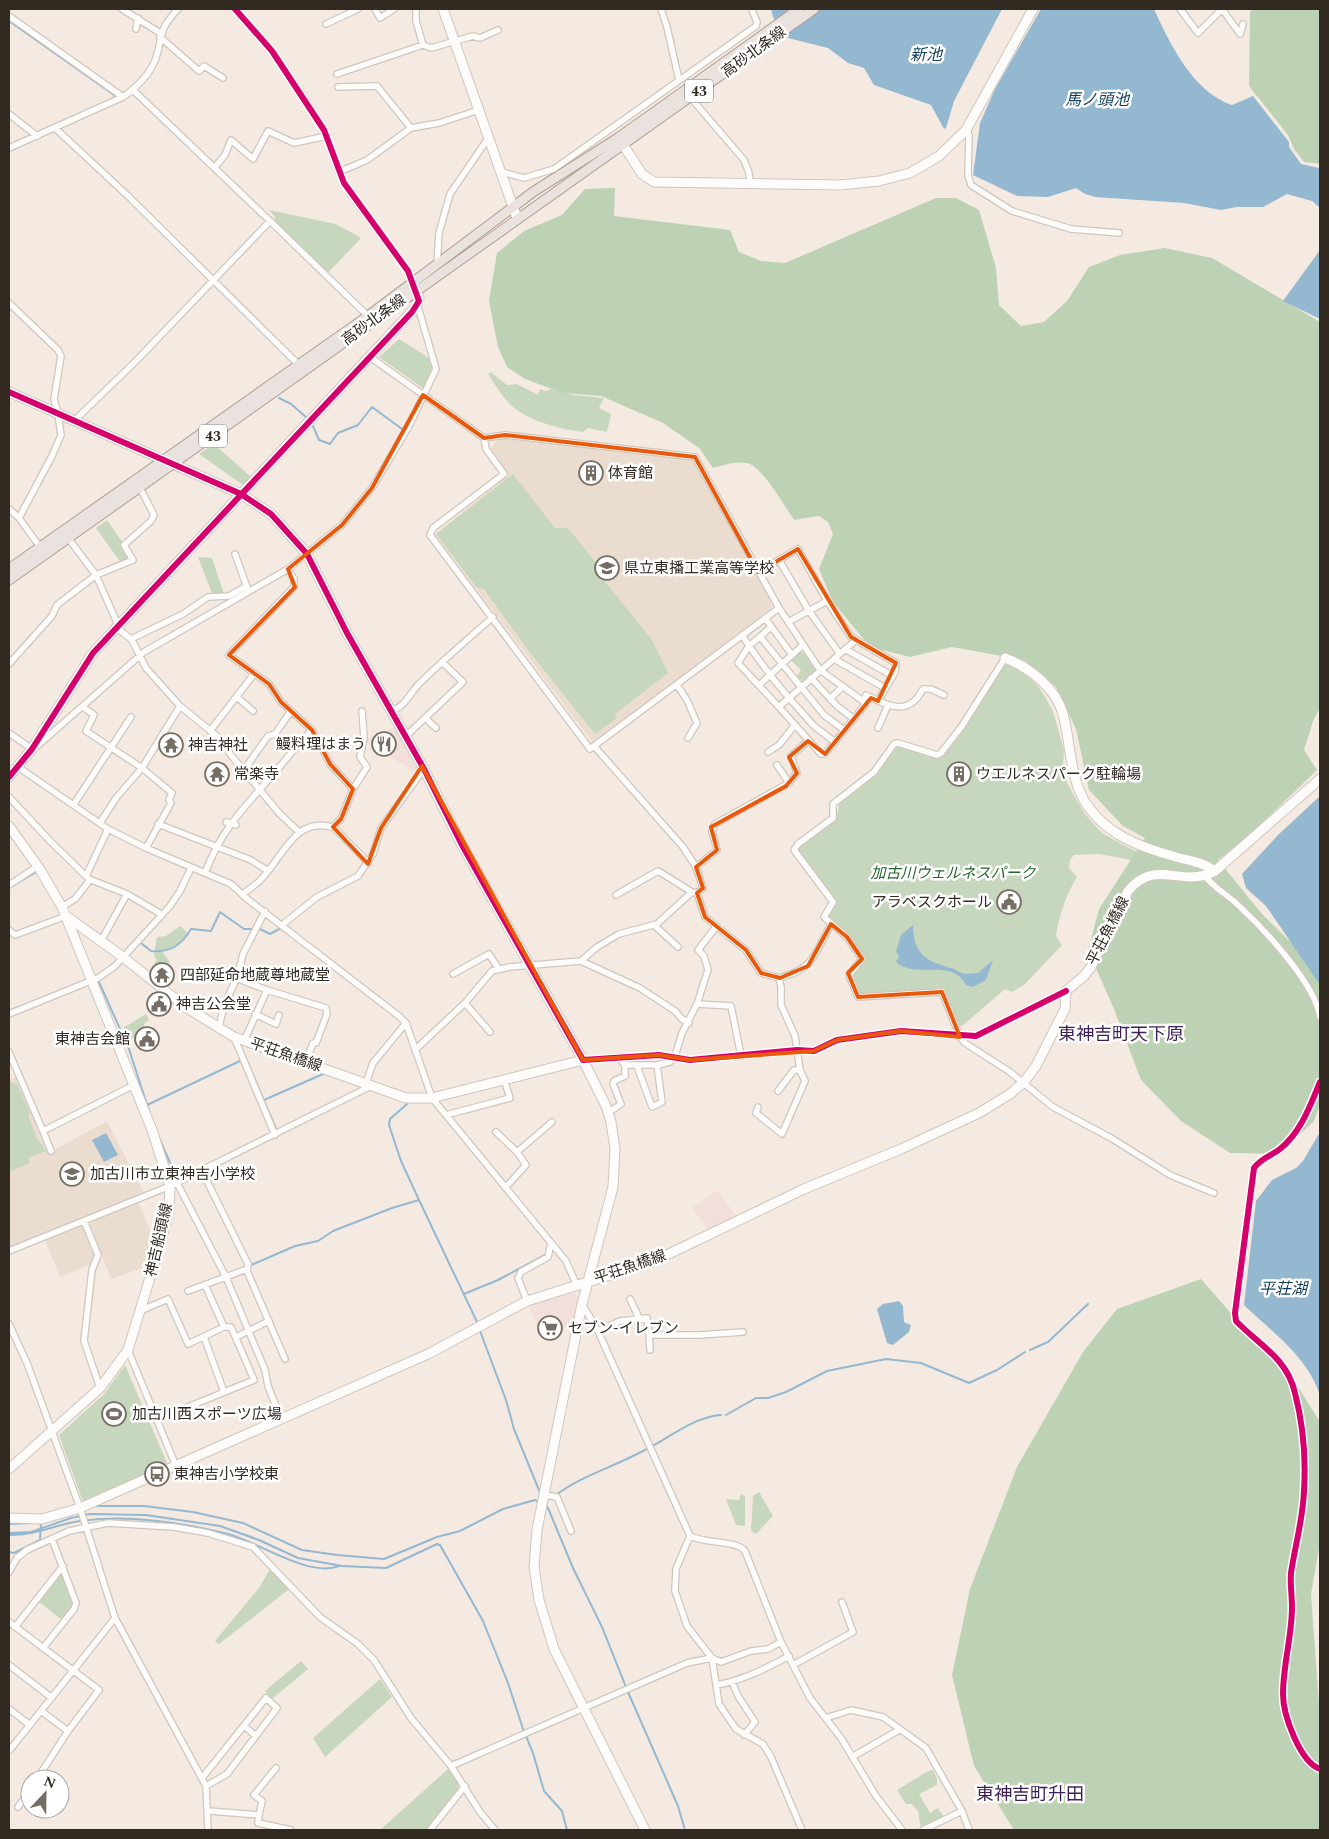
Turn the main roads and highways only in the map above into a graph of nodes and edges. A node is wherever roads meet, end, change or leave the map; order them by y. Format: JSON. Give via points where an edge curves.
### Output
{"nodes":[{"id":1,"x":799,"y":9,"type":"edge"},
{"id":2,"x":814,"y":9,"type":"edge"},
{"id":3,"x":773,"y":32,"type":"junction"},
{"id":4,"x":621,"y":142,"type":"junction"},
{"id":5,"x":414,"y":286,"type":"junction"},
{"id":6,"x":9,"y":569,"type":"edge"},
{"id":7,"x":9,"y":580,"type":"edge"}],
"edges":[{"from":1,"to":3,"type":"main road","name":"高砂北条線","number":"43"},
{"from":2,"to":3,"type":"main road","name":"高砂北条線","number":"43"},
{"from":3,"to":4,"type":"main road","name":"高砂北条線","number":"43"},
{"from":3,"to":4,"type":"main road","name":"高砂北条線","number":"43","via":[[690,97]]},
{"from":4,"to":5,"type":"main road","name":"高砂北条線","number":"43","via":[[450,269]]},
{"from":4,"to":5,"type":"main road","name":"高砂北条線","number":"43","via":[[562,172],[513,206]]},
{"from":5,"to":6,"type":"main road","name":"高砂北条線","number":"43","via":[[298,364]]},
{"from":5,"to":7,"type":"main road","name":"高砂北条線","number":"43","via":[[172,465]]}]}
